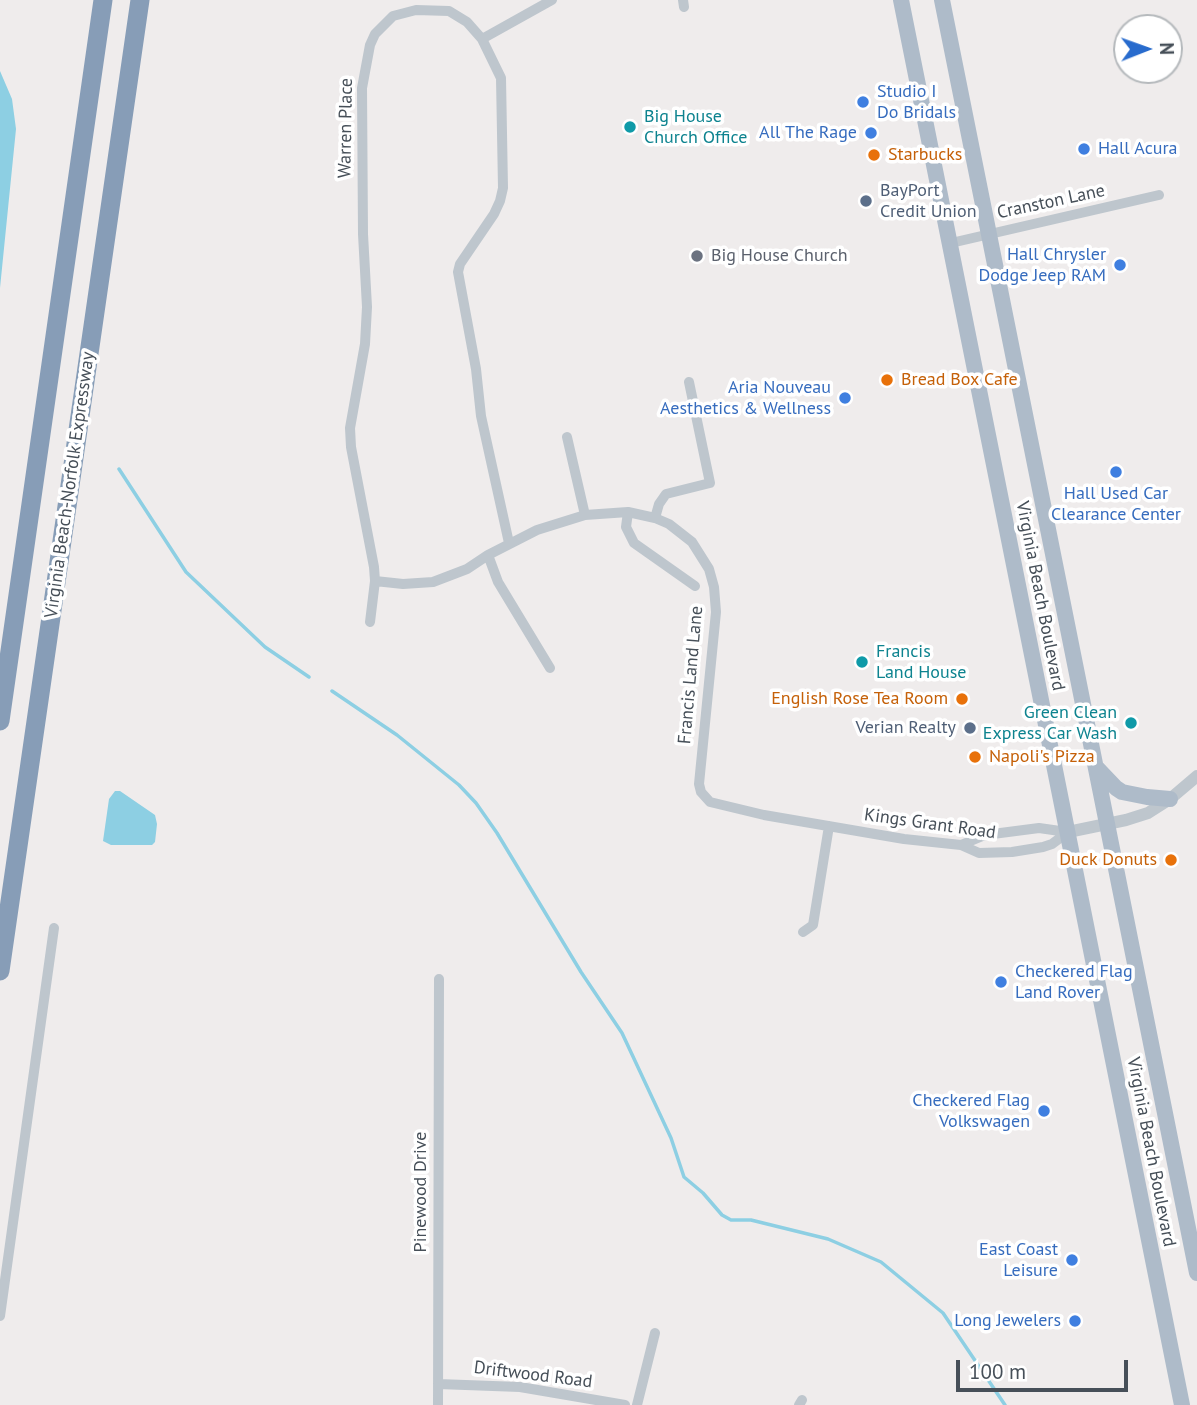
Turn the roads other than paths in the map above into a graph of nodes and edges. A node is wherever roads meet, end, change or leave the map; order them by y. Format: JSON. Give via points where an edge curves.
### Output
{"nodes":[{"id":1,"x":103,"y":0,"type":"edge"},
{"id":2,"x":140,"y":0,"type":"edge"},
{"id":3,"x":552,"y":0,"type":"edge"},
{"id":4,"x":901,"y":0,"type":"edge"},
{"id":5,"x":942,"y":0,"type":"edge"},
{"id":6,"x":482,"y":39,"type":"junction"},
{"id":7,"x":1159,"y":195,"type":"dead end"},
{"id":8,"x":990,"y":234,"type":"junction"},
{"id":9,"x":951,"y":243,"type":"junction"},
{"id":10,"x":689,"y":382,"type":"dead end"},
{"id":11,"x":568,"y":437,"type":"dead end"},
{"id":12,"x":628,"y":512,"type":"junction"},
{"id":13,"x":585,"y":515,"type":"junction"},
{"id":14,"x":655,"y":518,"type":"junction"},
{"id":15,"x":509,"y":543,"type":"junction"},
{"id":16,"x":488,"y":555,"type":"junction"},
{"id":17,"x":375,"y":581,"type":"junction"},
{"id":18,"x":695,"y":586,"type":"dead end"},
{"id":19,"x":370,"y":622,"type":"dead end"},
{"id":20,"x":550,"y":668,"type":"dead end"},
{"id":21,"x":0,"y":721,"type":"edge"},
{"id":22,"x":1095,"y":766,"type":"junction"},
{"id":23,"x":1197,"y":776,"type":"edge"},
{"id":24,"x":1170,"y":799,"type":"junction"},
{"id":25,"x":766,"y":815,"type":"joint"},
{"id":26,"x":1107,"y":824,"type":"junction"},
{"id":27,"x":829,"y":826,"type":"junction"},
{"id":28,"x":1068,"y":832,"type":"junction"},
{"id":29,"x":961,"y":845,"type":"junction"},
{"id":30,"x":54,"y":928,"type":"dead end"},
{"id":31,"x":803,"y":932,"type":"dead end"},
{"id":32,"x":0,"y":971,"type":"edge"},
{"id":33,"x":439,"y":979,"type":"dead end"},
{"id":34,"x":1197,"y":1273,"type":"edge"},
{"id":35,"x":0,"y":1316,"type":"edge"},
{"id":36,"x":655,"y":1333,"type":"dead end"},
{"id":37,"x":438,"y":1384,"type":"junction"},
{"id":38,"x":438,"y":1405,"type":"edge"},
{"id":39,"x":625,"y":1405,"type":"edge"},
{"id":40,"x":637,"y":1405,"type":"edge"},
{"id":41,"x":1182,"y":1405,"type":"edge"}],
"edges":[{"from":1,"to":21,"type":"highway","name":"Virginia Beach-Norfolk Expressway"},
{"from":2,"to":32,"type":"highway","name":"Virginia Beach-Norfolk Expressway"},
{"from":3,"to":6,"type":"street"},
{"from":4,"to":9,"type":"main road","name":"Virginia Beach Boulevard"},
{"from":5,"to":8,"type":"main road","name":"Virginia Beach Boulevard"},
{"from":6,"to":15,"type":"street","name":"Warren Place","via":[[501,78],[503,188],[494,214],[458,272],[481,416]]},
{"from":6,"to":17,"type":"street","name":"Warren Place","via":[[449,11],[400,13],[382,25],[365,64],[362,185],[367,307],[350,428]]},
{"from":7,"to":8,"type":"street","name":"Cranston Lane"},
{"from":8,"to":9,"type":"street","name":"Cranston Lane"},
{"from":8,"to":22,"type":"main road","name":"Virginia Beach Boulevard"},
{"from":9,"to":28,"type":"main road","name":"Virginia Beach Boulevard"},
{"from":10,"to":14,"type":"street","via":[[710,483],[666,494]]},
{"from":11,"to":13,"type":"street"},
{"from":12,"to":13,"type":"street","name":"Francis Land Lane"},
{"from":12,"to":14,"type":"street","name":"Francis Land Lane"},
{"from":12,"to":18,"type":"street","via":[[626,527],[634,543]]},
{"from":13,"to":15,"type":"street","name":"Francis Land Lane"},
{"from":14,"to":25,"type":"street","name":"Francis Land Lane","via":[[692,542],[714,587],[716,612],[701,792],[717,805]]},
{"from":15,"to":16,"type":"street","name":"Francis Land Lane"},
{"from":16,"to":17,"type":"street","name":"Francis Land Lane","via":[[433,582]]},
{"from":16,"to":20,"type":"street","via":[[498,582]]},
{"from":17,"to":19,"type":"street","name":"Warren Place"},
{"from":22,"to":24,"type":"main road","via":[[1122,792]]},
{"from":22,"to":26,"type":"main road","name":"Virginia Beach Boulevard"},
{"from":23,"to":24,"type":"street","name":"Kings Grant Road"},
{"from":24,"to":26,"type":"street","name":"Kings Grant Road","via":[[1148,813]]},
{"from":25,"to":27,"type":"street","name":"Kings Grant Road"},
{"from":26,"to":28,"type":"street","name":"Kings Grant Road"},
{"from":26,"to":34,"type":"main road","name":"Virginia Beach Boulevard"},
{"from":27,"to":29,"type":"street","name":"Kings Grant Road"},
{"from":27,"to":31,"type":"street","via":[[813,925]]},
{"from":28,"to":29,"type":"street","via":[[1039,828],[985,835]]},
{"from":28,"to":29,"type":"street","name":"Kings Grant Road","via":[[1047,846],[1012,852],[979,853]]},
{"from":28,"to":41,"type":"main road","name":"Virginia Beach Boulevard"},
{"from":30,"to":35,"type":"street"},
{"from":33,"to":37,"type":"street","name":"Pinewood Drive"},
{"from":36,"to":40,"type":"street"},
{"from":37,"to":38,"type":"street","name":"Pinewood Drive"},
{"from":37,"to":39,"type":"street","name":"Driftwood Road","via":[[520,1387]]}]}
